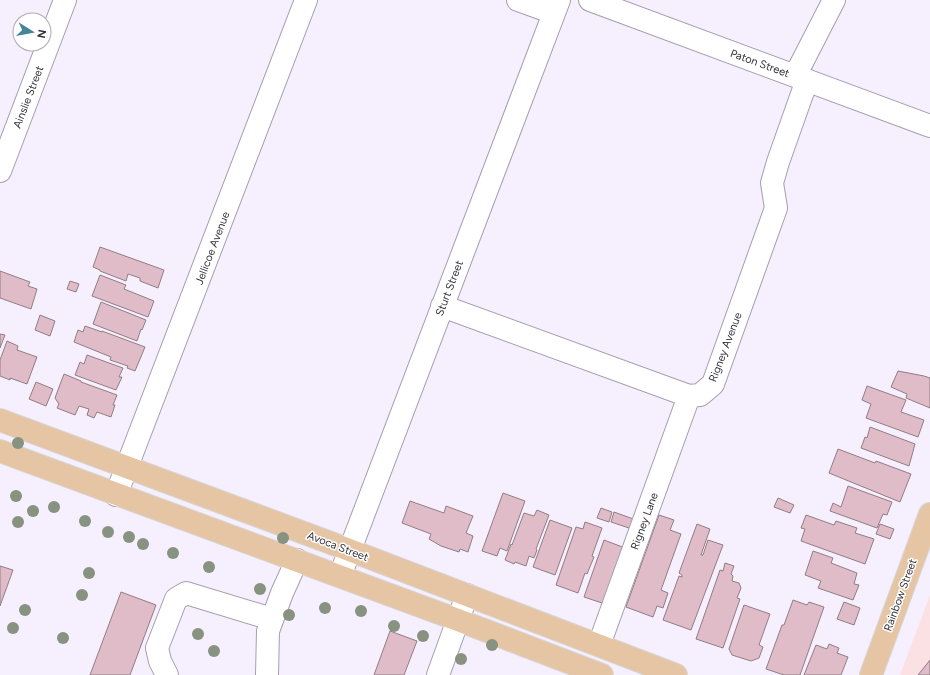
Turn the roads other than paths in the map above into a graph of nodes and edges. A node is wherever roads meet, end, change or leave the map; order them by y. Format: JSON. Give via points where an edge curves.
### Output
{"nodes":[{"id":1,"x":65,"y":0,"type":"edge"},
{"id":2,"x":306,"y":0,"type":"edge"},
{"id":3,"x":518,"y":0,"type":"edge"},
{"id":4,"x":590,"y":0,"type":"edge"},
{"id":5,"x":834,"y":0,"type":"edge"},
{"id":6,"x":556,"y":7,"type":"edge"},
{"id":7,"x":801,"y":78,"type":"junction"},
{"id":8,"x":930,"y":126,"type":"edge"},
{"id":9,"x":0,"y":171,"type":"edge"},
{"id":10,"x":442,"y":306,"type":"junction"},
{"id":11,"x":689,"y":396,"type":"junction"},
{"id":12,"x":0,"y":420,"type":"edge"},
{"id":13,"x":0,"y":451,"type":"edge"},
{"id":14,"x":128,"y":466,"type":"junction"},
{"id":15,"x":116,"y":495,"type":"junction"},
{"id":16,"x":930,"y":514,"type":"edge"},
{"id":17,"x":349,"y":550,"type":"junction"},
{"id":18,"x":297,"y":560,"type":"junction"},
{"id":19,"x":340,"y":576,"type":"junction"},
{"id":20,"x":467,"y":595,"type":"junction"},
{"id":21,"x":272,"y":619,"type":"junction"},
{"id":22,"x":458,"y":620,"type":"junction"},
{"id":23,"x":599,"y":645,"type":"junction"},
{"id":24,"x":167,"y":675,"type":"edge"},
{"id":25,"x":267,"y":675,"type":"edge"},
{"id":26,"x":438,"y":675,"type":"edge"},
{"id":27,"x":602,"y":675,"type":"edge"},
{"id":28,"x":676,"y":675,"type":"edge"},
{"id":29,"x":870,"y":675,"type":"edge"}],
"edges":[{"from":1,"to":9,"type":"street","name":"Ainslie Street"},
{"from":2,"to":14,"type":"street","name":"Jellicoe Avenue"},
{"from":3,"to":6,"type":"street"},
{"from":4,"to":7,"type":"street","name":"Paton Street"},
{"from":5,"to":7,"type":"street","name":"Rigney Avenue"},
{"from":6,"to":10,"type":"street","name":"Sturt Street"},
{"from":7,"to":8,"type":"street","name":"Paton Street"},
{"from":7,"to":11,"type":"street","name":"Rigney Avenue","via":[[772,183],[776,208],[713,384],[700,395]]},
{"from":10,"to":11,"type":"street"},
{"from":10,"to":17,"type":"street","name":"Sturt Street"},
{"from":11,"to":23,"type":"street","name":"Rigney Lane"},
{"from":12,"to":14,"type":"main road","name":"Avoca Street"},
{"from":13,"to":15,"type":"main road"},
{"from":14,"to":15,"type":"street","name":"Jellicoe Avenue"},
{"from":14,"to":17,"type":"main road","name":"Avoca Street"},
{"from":15,"to":18,"type":"main road"},
{"from":16,"to":29,"type":"main road","name":"Rainbow Street"},
{"from":17,"to":19,"type":"street","name":"Sturt Street"},
{"from":17,"to":20,"type":"main road","name":"Avoca Street"},
{"from":18,"to":19,"type":"main road"},
{"from":18,"to":21,"type":"street"},
{"from":19,"to":22,"type":"main road"},
{"from":20,"to":22,"type":"street"},
{"from":20,"to":23,"type":"main road","name":"Avoca Street"},
{"from":21,"to":24,"type":"street","via":[[186,593],[176,599],[157,648],[160,662]]},
{"from":21,"to":25,"type":"street","via":[[268,631]]},
{"from":22,"to":26,"type":"street"},
{"from":22,"to":27,"type":"main road"},
{"from":23,"to":28,"type":"main road","name":"Avoca Street"}]}
